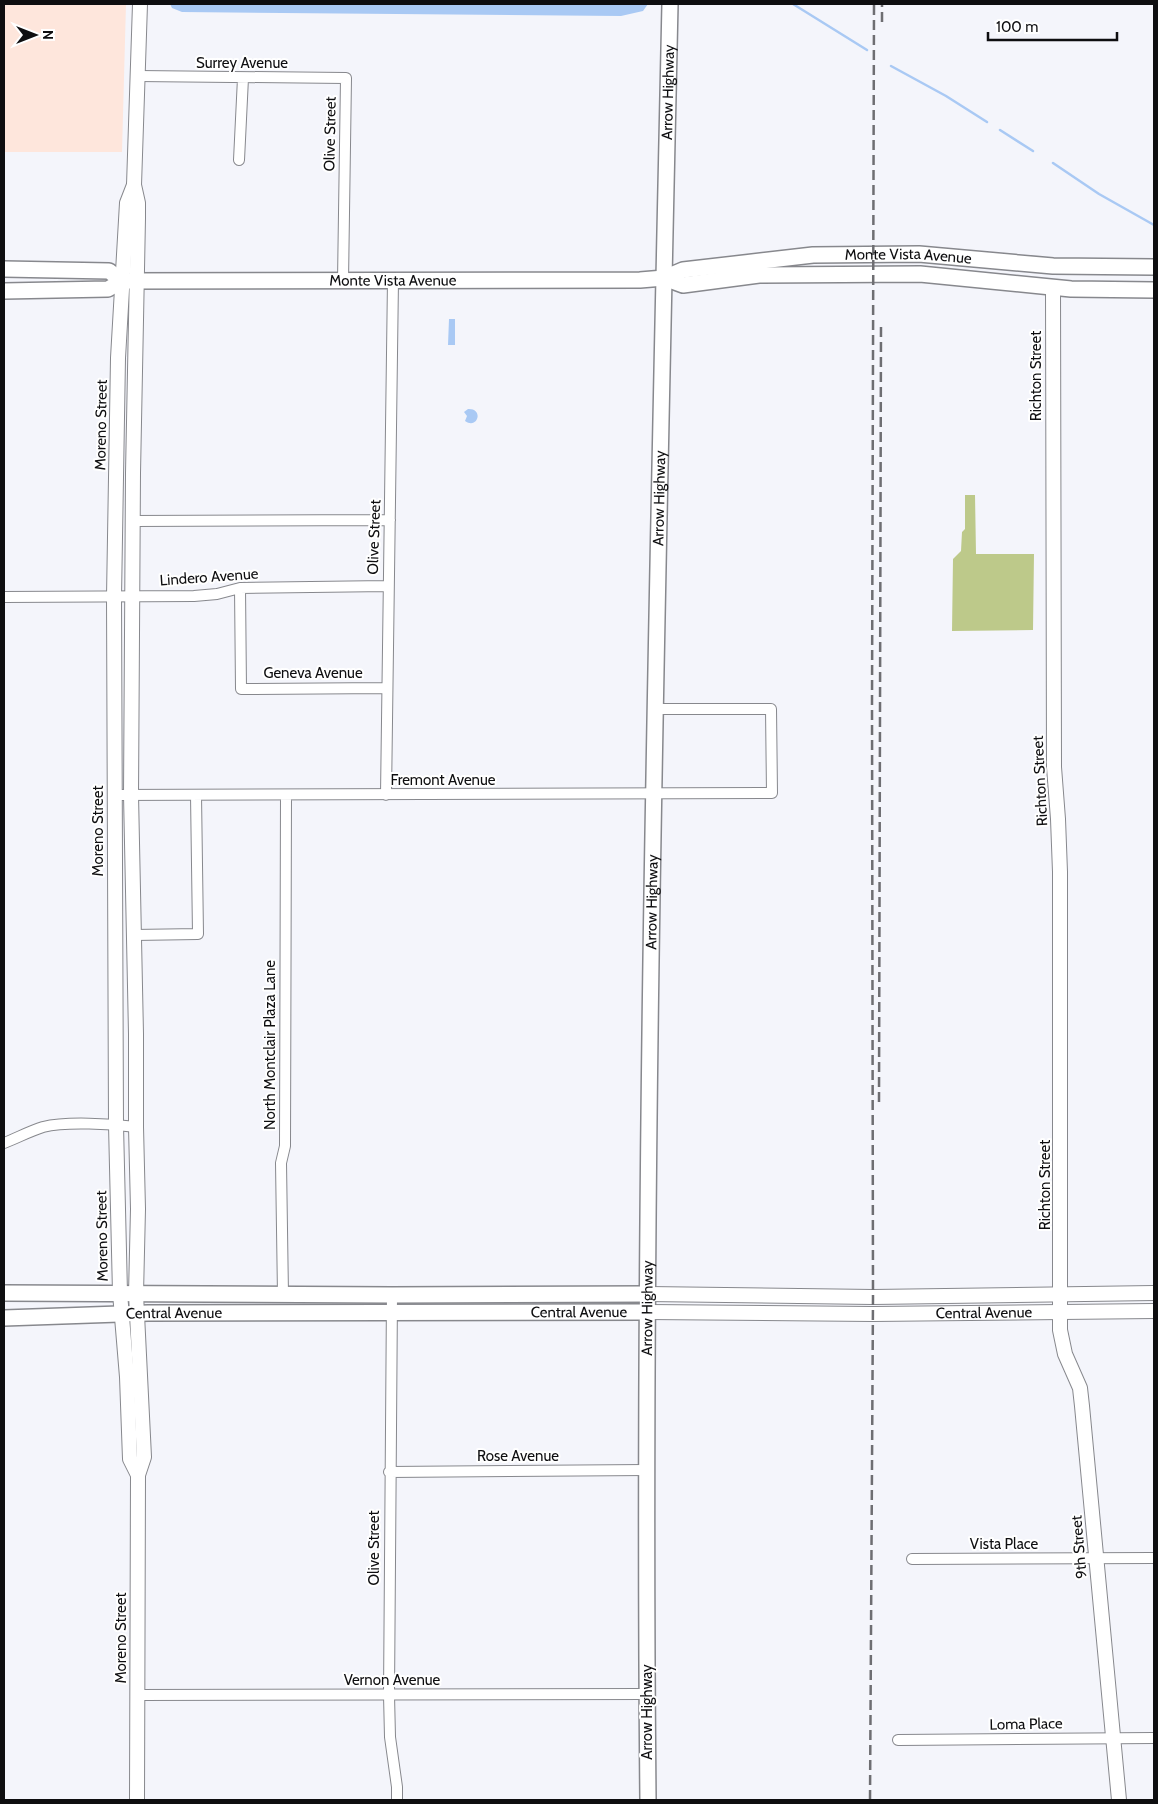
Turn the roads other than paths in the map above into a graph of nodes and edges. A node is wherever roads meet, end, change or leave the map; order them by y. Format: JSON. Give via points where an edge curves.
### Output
{"nodes":[{"id":1,"x":140,"y":4,"type":"edge"},
{"id":2,"x":670,"y":4,"type":"edge"},
{"id":3,"x":138,"y":76,"type":"junction"},
{"id":4,"x":244,"y":78,"type":"junction"},
{"id":5,"x":346,"y":78,"type":"joint"},
{"id":6,"x":239,"y":160,"type":"dead end"},
{"id":7,"x":1053,"y":266,"type":"junction"},
{"id":8,"x":1154,"y":267,"type":"edge"},
{"id":9,"x":4,"y":269,"type":"edge"},
{"id":10,"x":664,"y":278,"type":"junction"},
{"id":11,"x":343,"y":280,"type":"junction"},
{"id":12,"x":393,"y":280,"type":"junction"},
{"id":13,"x":129,"y":281,"type":"junction"},
{"id":14,"x":1053,"y":287,"type":"junction"},
{"id":15,"x":1154,"y":290,"type":"edge"},
{"id":16,"x":4,"y":291,"type":"edge"},
{"id":17,"x":133,"y":520,"type":"junction"},
{"id":18,"x":390,"y":520,"type":"junction"},
{"id":19,"x":388,"y":586,"type":"junction"},
{"id":20,"x":240,"y":588,"type":"junction"},
{"id":21,"x":4,"y":596,"type":"edge"},
{"id":22,"x":114,"y":597,"type":"junction"},
{"id":23,"x":132,"y":597,"type":"junction"},
{"id":24,"x":386,"y":688,"type":"junction"},
{"id":25,"x":655,"y":709,"type":"junction"},
{"id":26,"x":653,"y":793,"type":"junction"},
{"id":27,"x":131,"y":794,"type":"junction"},
{"id":28,"x":114,"y":795,"type":"junction"},
{"id":29,"x":196,"y":795,"type":"junction"},
{"id":30,"x":386,"y":795,"type":"junction"},
{"id":31,"x":286,"y":796,"type":"junction"},
{"id":32,"x":134,"y":935,"type":"junction"},
{"id":33,"x":116,"y":1125,"type":"junction"},
{"id":34,"x":136,"y":1127,"type":"junction"},
{"id":35,"x":4,"y":1143,"type":"edge"},
{"id":36,"x":4,"y":1293,"type":"edge"},
{"id":37,"x":120,"y":1293,"type":"junction"},
{"id":38,"x":1154,"y":1293,"type":"edge"},
{"id":39,"x":136,"y":1294,"type":"junction"},
{"id":40,"x":648,"y":1294,"type":"junction"},
{"id":41,"x":283,"y":1295,"type":"junction"},
{"id":42,"x":392,"y":1295,"type":"junction"},
{"id":43,"x":1061,"y":1295,"type":"junction"},
{"id":44,"x":1154,"y":1311,"type":"edge"},
{"id":45,"x":648,"y":1312,"type":"junction"},
{"id":46,"x":1061,"y":1312,"type":"junction"},
{"id":47,"x":137,"y":1313,"type":"junction"},
{"id":48,"x":392,"y":1313,"type":"junction"},
{"id":49,"x":122,"y":1314,"type":"junction"},
{"id":50,"x":4,"y":1318,"type":"edge"},
{"id":51,"x":647,"y":1470,"type":"junction"},
{"id":52,"x":390,"y":1472,"type":"junction"},
{"id":53,"x":138,"y":1475,"type":"junction"},
{"id":54,"x":1097,"y":1558,"type":"junction"},
{"id":55,"x":1154,"y":1558,"type":"edge"},
{"id":56,"x":912,"y":1559,"type":"dead end"},
{"id":57,"x":647,"y":1694,"type":"junction"},
{"id":58,"x":137,"y":1695,"type":"junction"},
{"id":59,"x":389,"y":1695,"type":"junction"},
{"id":60,"x":1114,"y":1738,"type":"junction"},
{"id":61,"x":1154,"y":1738,"type":"edge"},
{"id":62,"x":898,"y":1740,"type":"dead end"},
{"id":63,"x":137,"y":1800,"type":"edge"},
{"id":64,"x":397,"y":1800,"type":"edge"},
{"id":65,"x":648,"y":1800,"type":"edge"},
{"id":66,"x":1119,"y":1800,"type":"edge"}],
"edges":[{"from":1,"to":3,"type":"street","name":"Moreno Street"},
{"from":2,"to":10,"type":"main road","name":"Arrow Highway"},
{"from":3,"to":4,"type":"street","name":"Surrey Avenue"},
{"from":3,"to":13,"type":"street","name":"Moreno Street","via":[[134,186],[126,203]]},
{"from":4,"to":5,"type":"street","name":"Surrey Avenue"},
{"from":4,"to":6,"type":"street"},
{"from":5,"to":11,"type":"street","name":"Olive Street"},
{"from":7,"to":8,"type":"main road","name":"Monte Vista Avenue"},
{"from":7,"to":10,"type":"main road","name":"Monte Vista Avenue","via":[[918,254],[813,255],[683,270]]},
{"from":7,"to":14,"type":"street","name":"Richton Street"},
{"from":9,"to":13,"type":"main road","name":"Monte Vista Avenue","via":[[109,271]]},
{"from":10,"to":12,"type":"main road","name":"Monte Vista Avenue"},
{"from":10,"to":14,"type":"main road","name":"Monte Vista Avenue","via":[[683,285],[759,275],[920,274]]},
{"from":10,"to":25,"type":"main road","name":"Arrow Highway"},
{"from":11,"to":12,"type":"main road","name":"Monte Vista Avenue"},
{"from":11,"to":13,"type":"main road","name":"Monte Vista Avenue"},
{"from":12,"to":18,"type":"street","name":"Olive Street"},
{"from":13,"to":16,"type":"main road","name":"Monte Vista Avenue","via":[[108,289]]},
{"from":13,"to":17,"type":"street","name":"Moreno Street"},
{"from":13,"to":22,"type":"street","name":"Moreno Street","via":[[118,358]]},
{"from":14,"to":15,"type":"main road","name":"Monte Vista Avenue"},
{"from":14,"to":43,"type":"street","name":"Richton Street","via":[[1054,767],[1060,872]]},
{"from":17,"to":18,"type":"street"},
{"from":17,"to":23,"type":"street","name":"Moreno Street"},
{"from":18,"to":19,"type":"street","name":"Olive Street"},
{"from":19,"to":20,"type":"street","name":"Lindero Avenue"},
{"from":19,"to":24,"type":"street","name":"Olive Street"},
{"from":20,"to":23,"type":"street","name":"Lindero Avenue","via":[[206,595]]},
{"from":20,"to":24,"type":"street","name":"Geneva Avenue","via":[[241,689]]},
{"from":21,"to":22,"type":"street","name":"Lindero Avenue"},
{"from":22,"to":23,"type":"street","name":"Lindero Avenue"},
{"from":22,"to":28,"type":"street","name":"Moreno Street"},
{"from":23,"to":27,"type":"street","name":"Moreno Street"},
{"from":24,"to":30,"type":"street","name":"Olive Street"},
{"from":25,"to":26,"type":"main road","name":"Arrow Highway"},
{"from":25,"to":26,"type":"street","name":"Fremont Avenue","via":[[771,709],[772,793]]},
{"from":26,"to":30,"type":"street","name":"Fremont Avenue"},
{"from":26,"to":40,"type":"main road","name":"Arrow Highway"},
{"from":27,"to":28,"type":"street","name":"Fremont Avenue"},
{"from":27,"to":29,"type":"street","name":"Fremont Avenue"},
{"from":27,"to":32,"type":"street","name":"Moreno Street"},
{"from":28,"to":33,"type":"street","name":"Moreno Street"},
{"from":29,"to":31,"type":"street","name":"Fremont Avenue"},
{"from":29,"to":32,"type":"street","via":[[198,934]]},
{"from":30,"to":31,"type":"street","name":"Fremont Avenue"},
{"from":31,"to":41,"type":"street","name":"North Montclair Plaza Lane","via":[[285,1146],[281,1162]]},
{"from":32,"to":34,"type":"street","name":"Moreno Street"},
{"from":33,"to":34,"type":"street"},
{"from":33,"to":35,"type":"street","via":[[44,1127]]},
{"from":33,"to":37,"type":"street","name":"Moreno Street"},
{"from":34,"to":39,"type":"street","name":"Moreno Street"},
{"from":36,"to":37,"type":"main road","name":"Central Avenue"},
{"from":37,"to":39,"type":"main road","name":"Central Avenue"},
{"from":37,"to":49,"type":"street","name":"Moreno Street"},
{"from":38,"to":43,"type":"street","name":"Central Avenue"},
{"from":39,"to":41,"type":"main road","name":"Central Avenue"},
{"from":39,"to":47,"type":"street","name":"Moreno Street"},
{"from":40,"to":42,"type":"main road","name":"Central Avenue"},
{"from":40,"to":43,"type":"street","name":"Central Avenue"},
{"from":40,"to":45,"type":"main road","name":"Arrow Highway"},
{"from":41,"to":42,"type":"main road","name":"Central Avenue"},
{"from":42,"to":48,"type":"street","name":"Olive Street"},
{"from":43,"to":46,"type":"street","name":"9th Street"},
{"from":44,"to":46,"type":"street","name":"Central Avenue"},
{"from":45,"to":46,"type":"street","name":"Central Avenue"},
{"from":45,"to":48,"type":"main road","name":"Central Avenue"},
{"from":45,"to":51,"type":"main road","name":"Arrow Highway"},
{"from":46,"to":54,"type":"street","name":"9th Street","via":[[1061,1341],[1080,1388]]},
{"from":47,"to":48,"type":"main road","name":"Central Avenue"},
{"from":47,"to":49,"type":"main road","name":"Central Avenue"},
{"from":47,"to":53,"type":"street","name":"Moreno Street","via":[[144,1457]]},
{"from":48,"to":52,"type":"street","name":"Olive Street"},
{"from":49,"to":50,"type":"main road","name":"Central Avenue"},
{"from":49,"to":53,"type":"street","name":"Moreno Street","via":[[130,1459]]},
{"from":51,"to":52,"type":"street","name":"Rose Avenue"},
{"from":51,"to":57,"type":"main road","name":"Arrow Highway"},
{"from":52,"to":59,"type":"street","name":"Olive Street"},
{"from":53,"to":58,"type":"street","name":"Moreno Street"},
{"from":54,"to":55,"type":"street","name":"Vista Place"},
{"from":54,"to":56,"type":"street","name":"Vista Place"},
{"from":54,"to":60,"type":"street","name":"9th Street"},
{"from":57,"to":59,"type":"street","name":"Vernon Avenue"},
{"from":57,"to":65,"type":"main road","name":"Arrow Highway"},
{"from":58,"to":59,"type":"street","name":"Vernon Avenue"},
{"from":58,"to":63,"type":"street","name":"Moreno Street"},
{"from":59,"to":64,"type":"street","name":"Olive Street"},
{"from":60,"to":61,"type":"street","name":"Loma Place"},
{"from":60,"to":62,"type":"street","name":"Loma Place"},
{"from":60,"to":66,"type":"street","name":"9th Street"}]}
